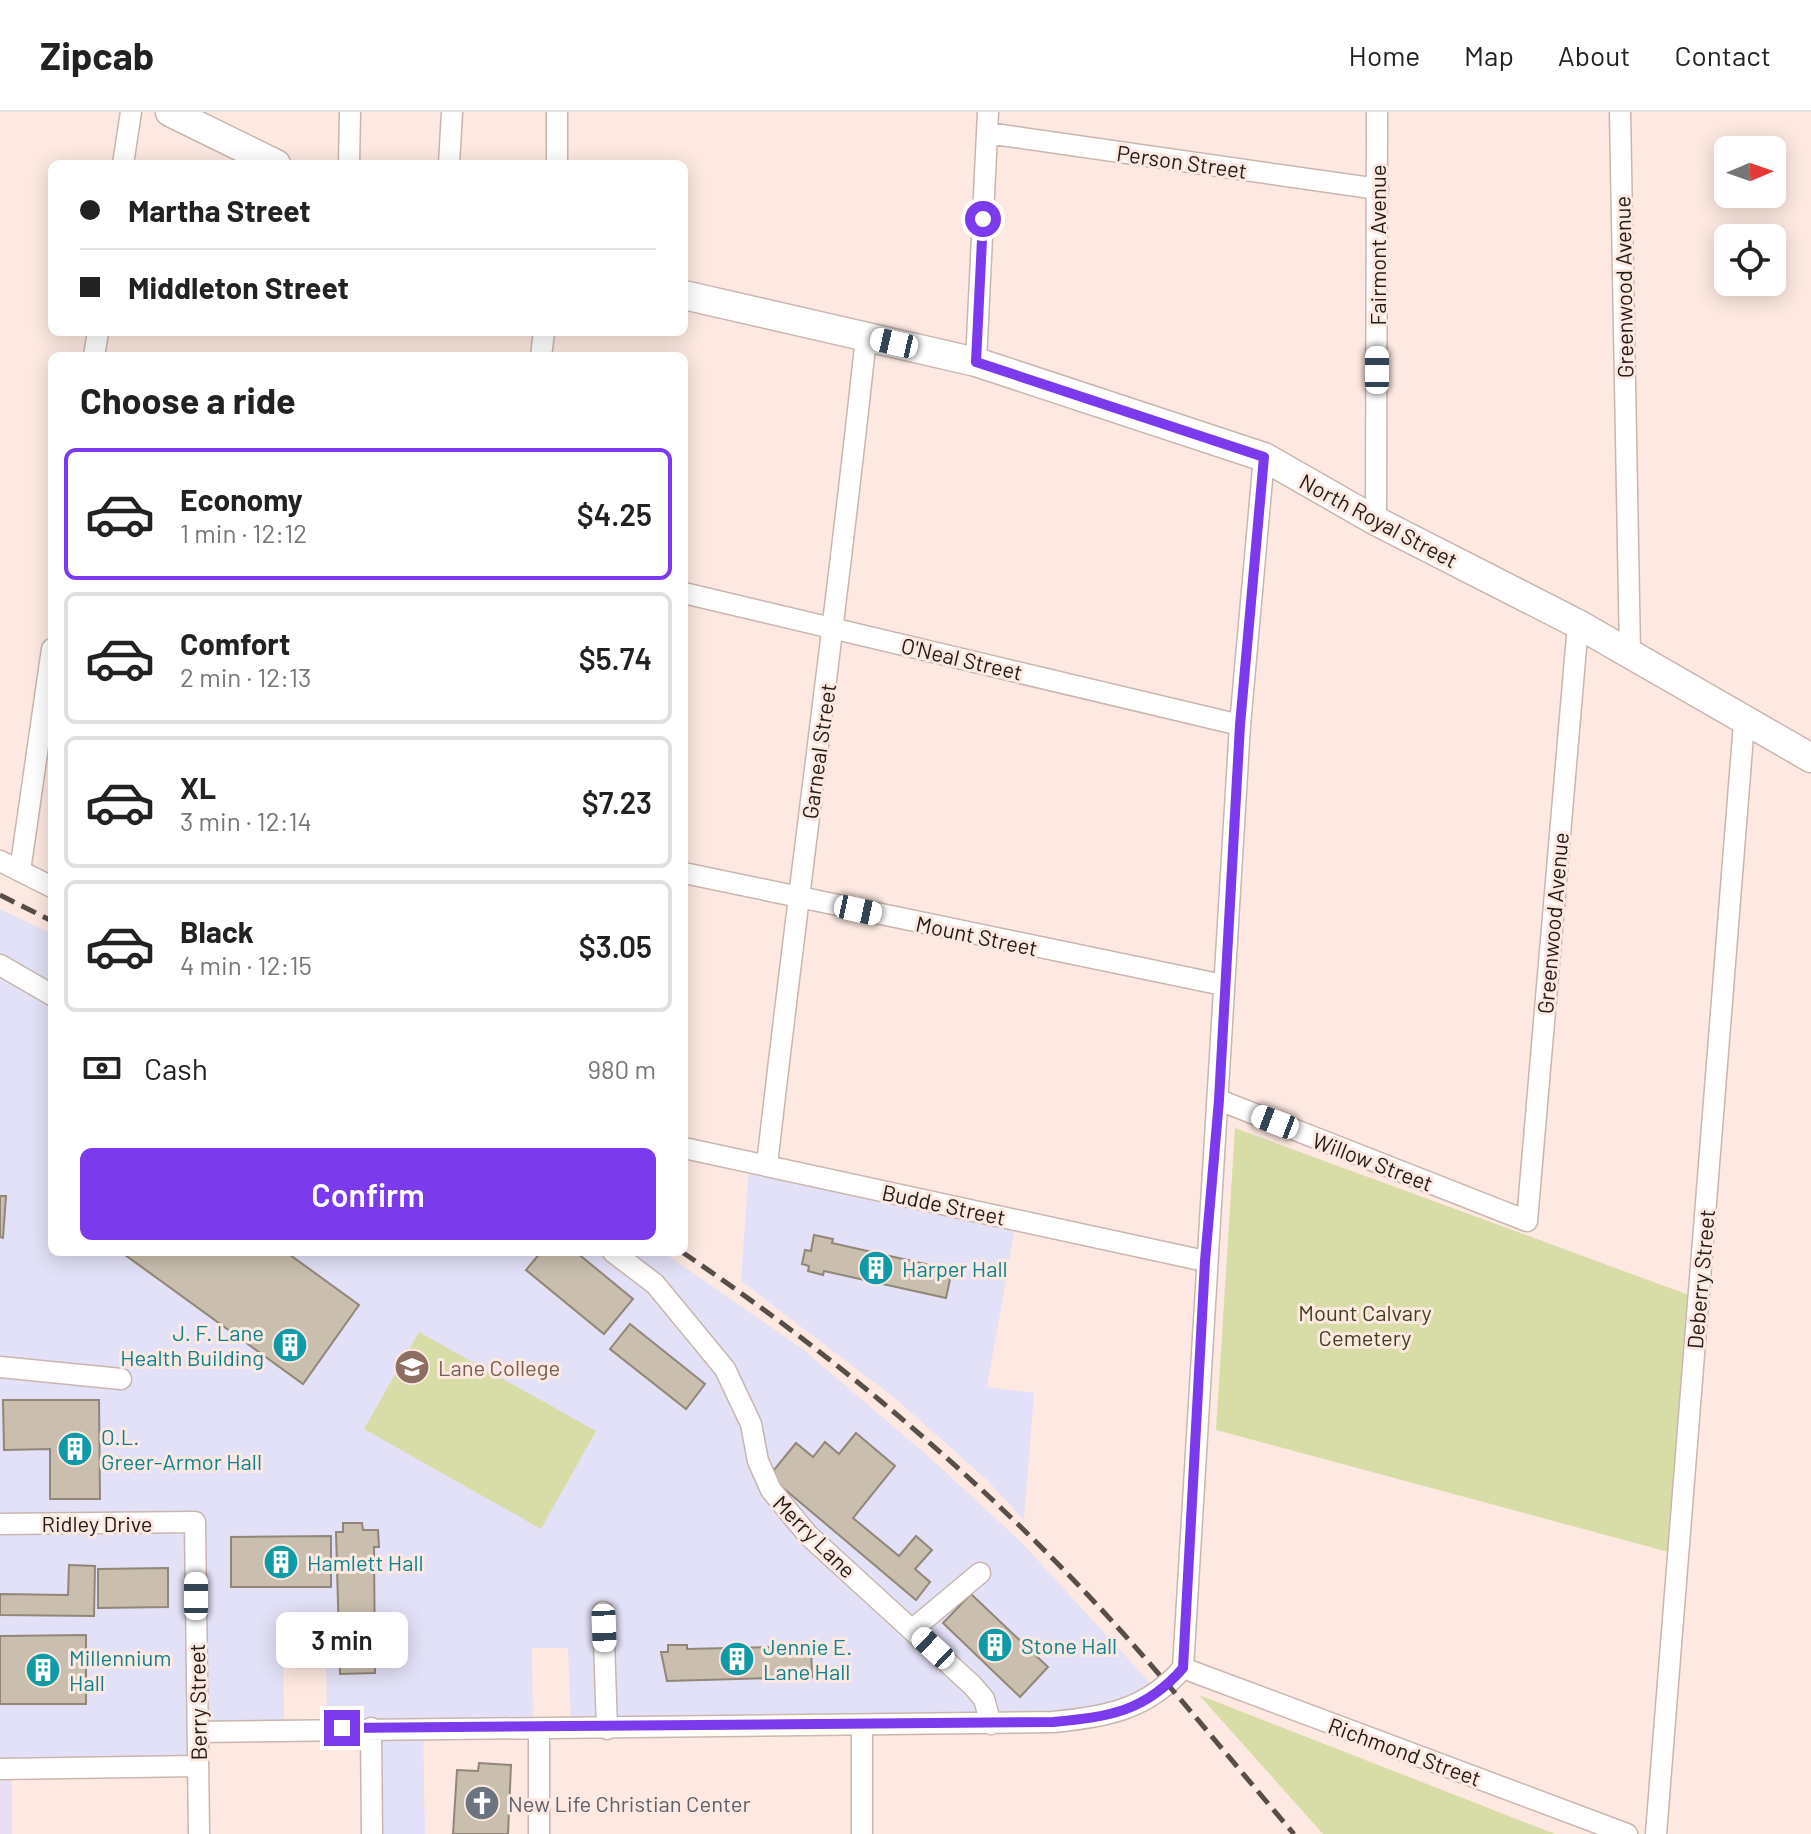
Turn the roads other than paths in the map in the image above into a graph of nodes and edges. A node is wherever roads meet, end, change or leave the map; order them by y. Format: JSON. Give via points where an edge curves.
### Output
{"nodes":[{"id":1,"x":131,"y":112,"type":"edge"},
{"id":2,"x":170,"y":112,"type":"edge"},
{"id":3,"x":350,"y":112,"type":"edge"},
{"id":4,"x":452,"y":112,"type":"edge"},
{"id":5,"x":557,"y":112,"type":"edge"},
{"id":6,"x":1377,"y":112,"type":"edge"},
{"id":7,"x":1620,"y":112,"type":"edge"},
{"id":8,"x":988,"y":122,"type":"edge"},
{"id":9,"x":124,"y":160,"type":"edge"},
{"id":10,"x":268,"y":160,"type":"edge"},
{"id":11,"x":349,"y":160,"type":"edge"},
{"id":12,"x":449,"y":160,"type":"edge"},
{"id":13,"x":557,"y":160,"type":"edge"},
{"id":14,"x":1378,"y":189,"type":"junction"},
{"id":15,"x":688,"y":296,"type":"edge"},
{"id":16,"x":866,"y":337,"type":"junction"},
{"id":17,"x":976,"y":362,"type":"junction"},
{"id":18,"x":1264,"y":457,"type":"junction"},
{"id":19,"x":1376,"y":521,"type":"junction"},
{"id":20,"x":688,"y":594,"type":"edge"},
{"id":21,"x":1578,"y":624,"type":"junction"},
{"id":22,"x":835,"y":628,"type":"junction"},
{"id":23,"x":1630,"y":653,"type":"junction"},
{"id":24,"x":48,"y":677,"type":"edge"},
{"id":25,"x":1744,"y":723,"type":"junction"},
{"id":26,"x":1240,"y":725,"type":"junction"},
{"id":27,"x":1811,"y":758,"type":"edge"},
{"id":28,"x":0,"y":861,"type":"edge"},
{"id":29,"x":20,"y":871,"type":"junction"},
{"id":30,"x":688,"y":874,"type":"edge"},
{"id":31,"x":48,"y":885,"type":"edge"},
{"id":32,"x":797,"y":898,"type":"junction"},
{"id":33,"x":0,"y":965,"type":"edge"},
{"id":34,"x":1223,"y":985,"type":"junction"},
{"id":35,"x":48,"y":993,"type":"edge"},
{"id":36,"x":1219,"y":1100,"type":"junction"},
{"id":37,"x":688,"y":1149,"type":"edge"},
{"id":38,"x":767,"y":1165,"type":"junction"},
{"id":39,"x":1527,"y":1221,"type":"joint"},
{"id":40,"x":618,"y":1256,"type":"edge"},
{"id":41,"x":1205,"y":1261,"type":"junction"},
{"id":42,"x":0,"y":1367,"type":"edge"},
{"id":43,"x":121,"y":1379,"type":"dead end"},
{"id":44,"x":195,"y":1522,"type":"joint"},
{"id":45,"x":0,"y":1524,"type":"edge"},
{"id":46,"x":980,"y":1573,"type":"dead end"},
{"id":47,"x":603,"y":1612,"type":"dead end"},
{"id":48,"x":913,"y":1629,"type":"junction"},
{"id":49,"x":1183,"y":1668,"type":"junction"},
{"id":50,"x":991,"y":1724,"type":"junction"},
{"id":51,"x":862,"y":1725,"type":"junction"},
{"id":52,"x":371,"y":1728,"type":"junction"},
{"id":53,"x":539,"y":1729,"type":"junction"},
{"id":54,"x":607,"y":1729,"type":"junction"},
{"id":55,"x":199,"y":1732,"type":"junction"},
{"id":56,"x":198,"y":1766,"type":"junction"},
{"id":57,"x":0,"y":1769,"type":"edge"},
{"id":58,"x":199,"y":1834,"type":"edge"},
{"id":59,"x":372,"y":1834,"type":"edge"},
{"id":60,"x":539,"y":1834,"type":"edge"},
{"id":61,"x":862,"y":1834,"type":"edge"},
{"id":62,"x":1627,"y":1834,"type":"edge"},
{"id":63,"x":1656,"y":1834,"type":"edge"}],
"edges":[{"from":1,"to":9,"type":"street"},
{"from":2,"to":10,"type":"main road"},
{"from":3,"to":11,"type":"street"},
{"from":4,"to":12,"type":"street"},
{"from":5,"to":13,"type":"street"},
{"from":6,"to":14,"type":"street","name":"Fairmont Avenue"},
{"from":7,"to":23,"type":"street","name":"Greenwood Avenue"},
{"from":8,"to":14,"type":"street","name":"Person Street"},
{"from":8,"to":17,"type":"street"},
{"from":14,"to":19,"type":"street","name":"Fairmont Avenue"},
{"from":15,"to":16,"type":"main road","name":"North Royal Street"},
{"from":16,"to":17,"type":"main road","name":"North Royal Street"},
{"from":16,"to":22,"type":"street","name":"Garneal Street"},
{"from":17,"to":18,"type":"main road","name":"North Royal Street"},
{"from":18,"to":19,"type":"main road","name":"North Royal Street"},
{"from":18,"to":26,"type":"street"},
{"from":19,"to":21,"type":"main road","name":"North Royal Street"},
{"from":20,"to":22,"type":"street","name":"O'Neal Street"},
{"from":21,"to":23,"type":"main road","name":"North Royal Street"},
{"from":21,"to":39,"type":"street","name":"Greenwood Avenue"},
{"from":22,"to":26,"type":"street","name":"O'Neal Street"},
{"from":22,"to":32,"type":"street","name":"Garneal Street"},
{"from":23,"to":25,"type":"main road","name":"North Royal Street"},
{"from":24,"to":29,"type":"street"},
{"from":25,"to":27,"type":"main road","name":"North Royal Street"},
{"from":25,"to":63,"type":"street","name":"Deberry Street"},
{"from":26,"to":34,"type":"street"},
{"from":28,"to":29,"type":"street"},
{"from":29,"to":31,"type":"street"},
{"from":30,"to":32,"type":"street","name":"Mount Street"},
{"from":32,"to":34,"type":"street","name":"Mount Street"},
{"from":32,"to":38,"type":"street","name":"Garneal Street"},
{"from":33,"to":35,"type":"street"},
{"from":34,"to":36,"type":"street"},
{"from":36,"to":39,"type":"street","name":"Willow Street"},
{"from":36,"to":41,"type":"street"},
{"from":37,"to":38,"type":"street","name":"Budde Street"},
{"from":38,"to":41,"type":"street","name":"Budde Street"},
{"from":40,"to":48,"type":"street","name":"Merry Lane","via":[[655,1284],[725,1369],[751,1424],[758,1461],[771,1490],[808,1535]]},
{"from":41,"to":49,"type":"street"},
{"from":42,"to":43,"type":"street"},
{"from":44,"to":45,"type":"street","name":"Ridley Drive"},
{"from":44,"to":55,"type":"street","name":"Berry Street"},
{"from":46,"to":48,"type":"street"},
{"from":47,"to":54,"type":"street"},
{"from":48,"to":50,"type":"street","name":"Merry Lane","via":[[984,1699]]},
{"from":49,"to":50,"type":"street","via":[[1164,1690],[1128,1710],[1053,1722]]},
{"from":49,"to":62,"type":"street","name":"Richmond Street"},
{"from":50,"to":51,"type":"street"},
{"from":51,"to":54,"type":"street"},
{"from":51,"to":61,"type":"street"},
{"from":52,"to":53,"type":"street"},
{"from":52,"to":55,"type":"street"},
{"from":52,"to":59,"type":"street"},
{"from":53,"to":54,"type":"street"},
{"from":53,"to":60,"type":"street"},
{"from":55,"to":56,"type":"street","name":"Berry Street"},
{"from":56,"to":57,"type":"street"},
{"from":56,"to":58,"type":"street","name":"Berry Street"}]}
